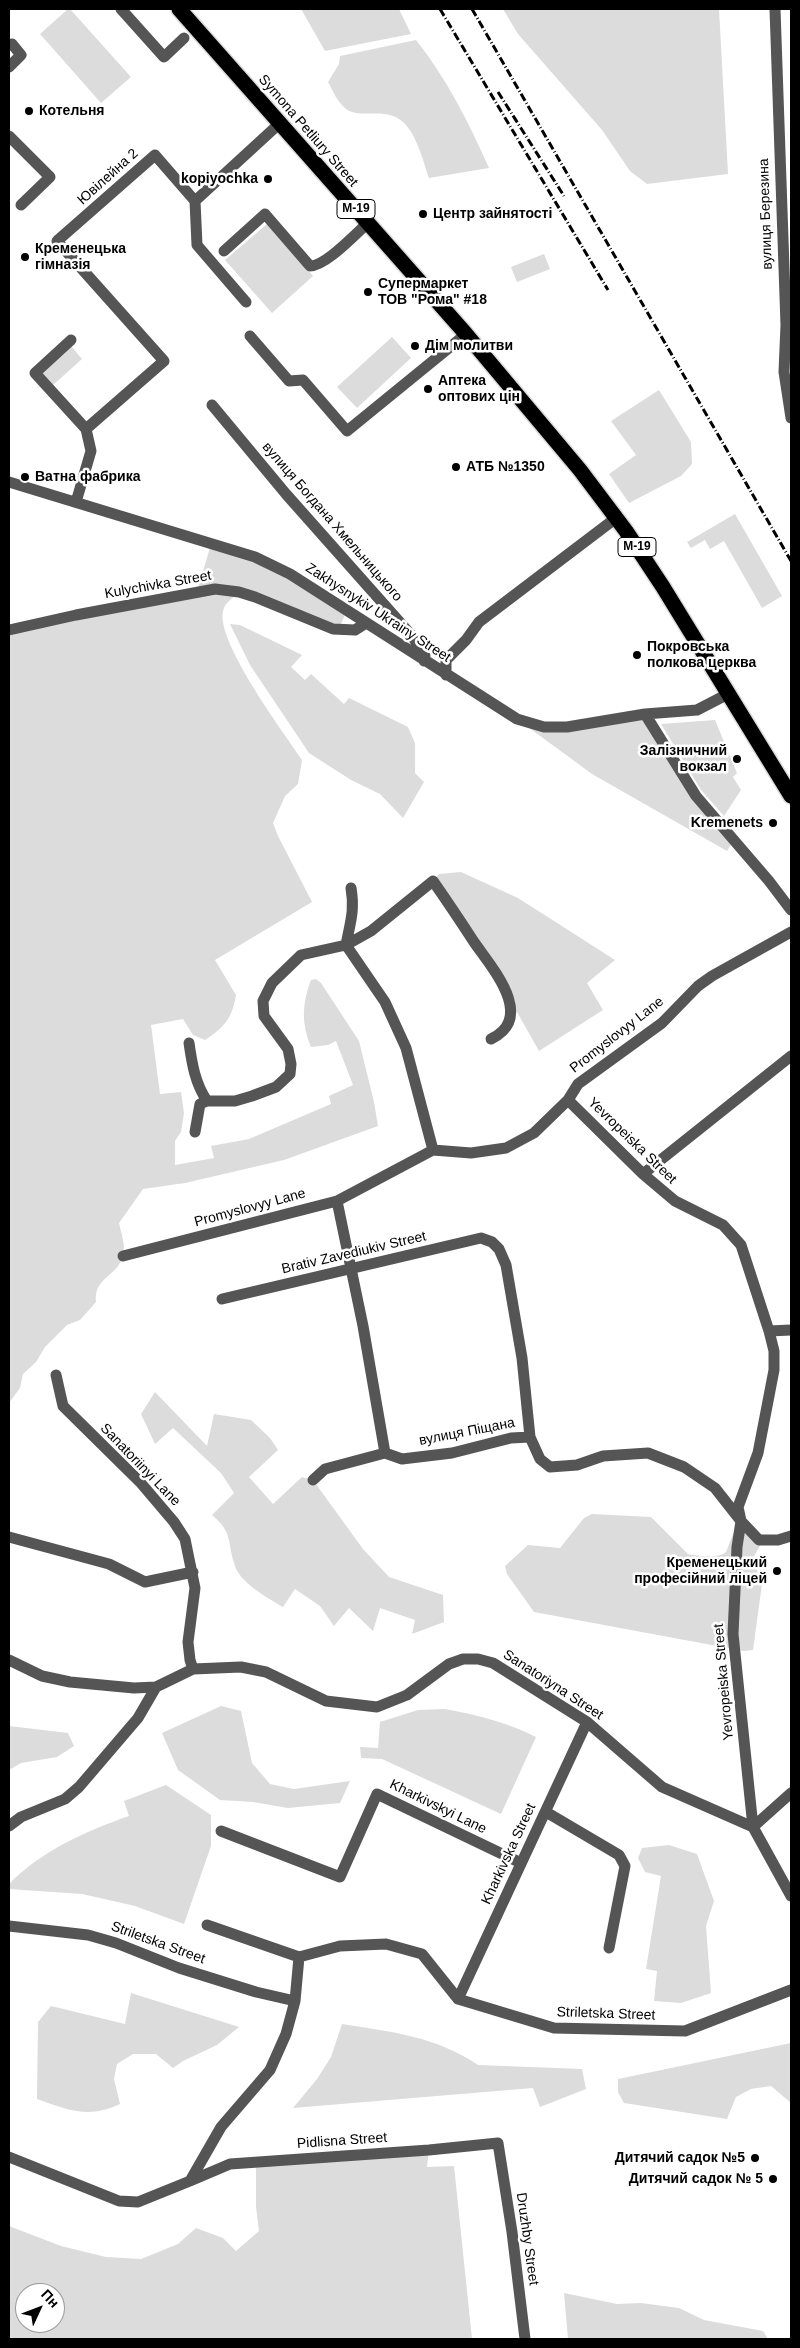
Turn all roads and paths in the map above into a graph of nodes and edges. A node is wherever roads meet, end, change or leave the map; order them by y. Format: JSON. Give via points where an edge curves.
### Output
{"nodes":[{"id":1,"x":121,"y":9,"type":"edge"},
{"id":2,"x":179,"y":9,"type":"edge"},
{"id":3,"x":774,"y":9,"type":"edge"},
{"id":4,"x":184,"y":38,"type":"dead end"},
{"id":5,"x":12,"y":44,"type":"dead end"},
{"id":6,"x":9,"y":66,"type":"edge"},
{"id":7,"x":280,"y":123,"type":"junction"},
{"id":8,"x":9,"y":136,"type":"edge"},
{"id":9,"x":195,"y":201,"type":"junction"},
{"id":10,"x":21,"y":205,"type":"dead end"},
{"id":11,"x":363,"y":227,"type":"junction"},
{"id":12,"x":224,"y":251,"type":"dead end"},
{"id":13,"x":246,"y":302,"type":"dead end"},
{"id":14,"x":466,"y":334,"type":"junction"},
{"id":15,"x":250,"y":336,"type":"dead end"},
{"id":16,"x":71,"y":340,"type":"dead end"},
{"id":17,"x":212,"y":405,"type":"dead end"},
{"id":18,"x":791,"y":418,"type":"edge"},
{"id":19,"x":86,"y":429,"type":"junction"},
{"id":20,"x":9,"y":482,"type":"edge"},
{"id":21,"x":76,"y":502,"type":"junction"},
{"id":22,"x":616,"y":518,"type":"junction"},
{"id":23,"x":366,"y":623,"type":"junction"},
{"id":24,"x":9,"y":630,"type":"edge"},
{"id":25,"x":424,"y":661,"type":"junction"},
{"id":26,"x":446,"y":675,"type":"junction"},
{"id":27,"x":728,"y":694,"type":"junction"},
{"id":28,"x":646,"y":714,"type":"junction"},
{"id":29,"x":791,"y":796,"type":"edge"},
{"id":30,"x":351,"y":888,"type":"dead end"},
{"id":31,"x":791,"y":910,"type":"edge"},
{"id":32,"x":791,"y":932,"type":"edge"},
{"id":33,"x":346,"y":944,"type":"junction"},
{"id":34,"x":491,"y":1039,"type":"dead end"},
{"id":35,"x":189,"y":1043,"type":"dead end"},
{"id":36,"x":791,"y":1056,"type":"edge"},
{"id":37,"x":568,"y":1100,"type":"junction"},
{"id":38,"x":207,"y":1101,"type":"junction"},
{"id":39,"x":195,"y":1132,"type":"dead end"},
{"id":40,"x":433,"y":1150,"type":"junction"},
{"id":41,"x":643,"y":1174,"type":"junction"},
{"id":42,"x":337,"y":1201,"type":"junction"},
{"id":43,"x":124,"y":1256,"type":"dead end"},
{"id":44,"x":350,"y":1269,"type":"junction"},
{"id":45,"x":222,"y":1299,"type":"dead end"},
{"id":46,"x":791,"y":1330,"type":"edge"},
{"id":47,"x":768,"y":1331,"type":"junction"},
{"id":48,"x":56,"y":1375,"type":"dead end"},
{"id":49,"x":530,"y":1437,"type":"junction"},
{"id":50,"x":385,"y":1453,"type":"junction"},
{"id":51,"x":314,"y":1480,"type":"dead end"},
{"id":52,"x":741,"y":1521,"type":"junction"},
{"id":53,"x":791,"y":1536,"type":"edge"},
{"id":54,"x":9,"y":1537,"type":"edge"},
{"id":55,"x":193,"y":1572,"type":"junction"},
{"id":56,"x":9,"y":1660,"type":"edge"},
{"id":57,"x":193,"y":1669,"type":"junction"},
{"id":58,"x":156,"y":1687,"type":"junction"},
{"id":59,"x":588,"y":1722,"type":"junction"},
{"id":60,"x":791,"y":1793,"type":"edge"},
{"id":61,"x":546,"y":1812,"type":"junction"},
{"id":62,"x":9,"y":1826,"type":"edge"},
{"id":63,"x":754,"y":1827,"type":"junction"},
{"id":64,"x":221,"y":1831,"type":"dead end"},
{"id":65,"x":521,"y":1863,"type":"junction"},
{"id":66,"x":791,"y":1896,"type":"edge"},
{"id":67,"x":207,"y":1925,"type":"dead end"},
{"id":68,"x":9,"y":1926,"type":"edge"},
{"id":69,"x":609,"y":1948,"type":"dead end"},
{"id":70,"x":299,"y":1957,"type":"junction"},
{"id":71,"x":791,"y":1990,"type":"edge"},
{"id":72,"x":458,"y":1999,"type":"junction"},
{"id":73,"x":295,"y":2002,"type":"junction"},
{"id":74,"x":498,"y":2143,"type":"joint"},
{"id":75,"x":9,"y":2157,"type":"edge"},
{"id":76,"x":190,"y":2181,"type":"junction"},
{"id":77,"x":525,"y":2339,"type":"edge"}],
"edges":[{"from":1,"to":4,"type":"street","via":[[164,57]]},
{"from":2,"to":7,"type":"highway","name":"Symona Petliury Street","number":"М-19"},
{"from":3,"to":18,"type":"street","name":"вулиця Березина","via":[[786,326],[784,372]]},
{"from":5,"to":6,"type":"street","via":[[21,54]]},
{"from":7,"to":9,"type":"street"},
{"from":7,"to":11,"type":"highway","name":"Symona Petliury Street","number":"М-19"},
{"from":8,"to":10,"type":"street","via":[[50,177]]},
{"from":9,"to":13,"type":"street","via":[[197,245]]},
{"from":9,"to":19,"type":"street","name":"Ювілейна 2","via":[[154,155],[57,241],[164,361]]},
{"from":11,"to":12,"type":"street","via":[[315,266],[310,266],[265,214]]},
{"from":11,"to":14,"type":"highway","name":"Symona Petliury Street","number":"М-19"},
{"from":14,"to":15,"type":"street","via":[[347,430],[303,380],[289,381]]},
{"from":14,"to":22,"type":"highway","name":"Symona Petliury Street","number":"М-19","via":[[532,410]]},
{"from":16,"to":19,"type":"street","via":[[35,373]]},
{"from":17,"to":25,"type":"street","name":"вулиця Богдана Хмельницького","via":[[412,636],[425,656]]},
{"from":19,"to":21,"type":"street","via":[[91,451]]},
{"from":20,"to":21,"type":"street","name":"Zakhysnykiv Ukrainy Street"},
{"from":21,"to":23,"type":"street","name":"Zakhysnykiv Ukrainy Street","via":[[255,557],[290,574]]},
{"from":22,"to":26,"type":"street","via":[[479,622],[446,660]]},
{"from":22,"to":27,"type":"highway","number":"М-19","via":[[663,587]]},
{"from":23,"to":24,"type":"street","name":"Kulychivka Street","via":[[355,630],[333,629],[254,597],[215,589]]},
{"from":23,"to":25,"type":"street","name":"Zakhysnykiv Ukrainy Street"},
{"from":25,"to":26,"type":"street","name":"Zakhysnykiv Ukrainy Street"},
{"from":26,"to":28,"type":"street","name":"Zakhysnykiv Ukrainy Street","via":[[517,719],[544,728]]},
{"from":27,"to":28,"type":"street","name":"Zakhysnykiv Ukrainy Street","via":[[697,710]]},
{"from":27,"to":29,"type":"highway","number":"М-19"},
{"from":28,"to":31,"type":"street","via":[[696,796]]},
{"from":30,"to":33,"type":"street","via":[[353,919]]},
{"from":32,"to":37,"type":"street","name":"Promyslovyy Lane","via":[[712,976],[662,1023],[578,1084]]},
{"from":33,"to":34,"type":"street","via":[[372,931],[433,881],[508,996],[508,1027]]},
{"from":33,"to":38,"type":"street","via":[[301,955],[272,983],[264,1000],[264,1016],[288,1049],[290,1074],[276,1087],[252,1096],[235,1101]]},
{"from":33,"to":40,"type":"street","via":[[385,1002],[406,1048]]},
{"from":35,"to":38,"type":"street","via":[[194,1073]]},
{"from":36,"to":41,"type":"street"},
{"from":37,"to":40,"type":"street","name":"Promyslovyy Lane","via":[[534,1133],[506,1148],[471,1154]]},
{"from":37,"to":41,"type":"street","name":"Yevropeiska Street"},
{"from":38,"to":39,"type":"street","via":[[200,1104]]},
{"from":40,"to":42,"type":"street","name":"Promyslovyy Lane"},
{"from":41,"to":47,"type":"street","name":"Yevropeiska Street","via":[[675,1201],[723,1225],[741,1245]]},
{"from":42,"to":43,"type":"street","name":"Promyslovyy Lane"},
{"from":42,"to":44,"type":"street"},
{"from":44,"to":45,"type":"street","name":"Brativ Zavediukiv Street"},
{"from":44,"to":49,"type":"street","name":"Brativ Zavediukiv Street","via":[[481,1238],[492,1242],[499,1249],[507,1274],[522,1358]]},
{"from":44,"to":50,"type":"street"},
{"from":46,"to":47,"type":"street"},
{"from":47,"to":52,"type":"street","name":"Yevropeiska Street","via":[[774,1351],[774,1370],[758,1453],[738,1507]]},
{"from":48,"to":55,"type":"street","name":"Sanatoriinyi Lane","via":[[63,1406],[140,1482],[174,1522],[185,1539]]},
{"from":49,"to":50,"type":"street","name":"вулиця Піщана","via":[[511,1438],[452,1453],[402,1459]]},
{"from":49,"to":52,"type":"street","name":"вулиця Піщана","via":[[540,1459],[550,1466],[577,1465],[603,1456],[648,1453],[684,1467],[716,1488]]},
{"from":50,"to":51,"type":"street","name":"вулиця Піщана","via":[[325,1469]]},
{"from":52,"to":53,"type":"street","name":"вулиця Піщана","via":[[759,1540]]},
{"from":52,"to":63,"type":"street","name":"Yevropeiska Street","via":[[733,1634]]},
{"from":54,"to":55,"type":"street","via":[[109,1564],[145,1582]]},
{"from":55,"to":57,"type":"street","name":"Sanatoriinyi Lane","via":[[195,1588],[188,1642]]},
{"from":56,"to":58,"type":"street","name":"Sanatoriyna Street","via":[[42,1676],[70,1682]]},
{"from":57,"to":58,"type":"street","name":"Sanatoriyna Street"},
{"from":57,"to":59,"type":"street","name":"Sanatoriyna Street","via":[[241,1667],[266,1672],[326,1701],[377,1708],[408,1695],[449,1664],[463,1659],[478,1659],[492,1663]]},
{"from":58,"to":62,"type":"street","via":[[138,1718],[79,1786],[65,1798],[21,1817]]},
{"from":59,"to":61,"type":"street","name":"Kharkivska Street"},
{"from":59,"to":63,"type":"street","name":"Sanatoriyna Street","via":[[662,1787]]},
{"from":60,"to":63,"type":"street"},
{"from":61,"to":65,"type":"street","name":"Kharkivska Street"},
{"from":61,"to":69,"type":"street","via":[[619,1855],[625,1866]]},
{"from":63,"to":66,"type":"street","name":"Yevropeiska Street"},
{"from":64,"to":65,"type":"street","name":"Kharkivskyi Lane","via":[[340,1877],[377,1794]]},
{"from":65,"to":72,"type":"street","name":"Kharkivska Street"},
{"from":67,"to":70,"type":"street"},
{"from":68,"to":73,"type":"street","name":"Striletska Street","via":[[88,1935],[179,1968]]},
{"from":70,"to":72,"type":"street","via":[[340,1946],[386,1944],[422,1954]]},
{"from":70,"to":73,"type":"street"},
{"from":71,"to":72,"type":"street","name":"Striletska Street","via":[[685,2031],[554,2028]]},
{"from":73,"to":76,"type":"street","via":[[286,2034],[270,2070],[221,2128]]},
{"from":74,"to":76,"type":"street","name":"Pidlisna Street","via":[[230,2164]]},
{"from":74,"to":77,"type":"street","name":"Druzhby Street"},
{"from":75,"to":76,"type":"street","name":"Pidlisna Street","via":[[119,2201],[138,2202]]}]}
